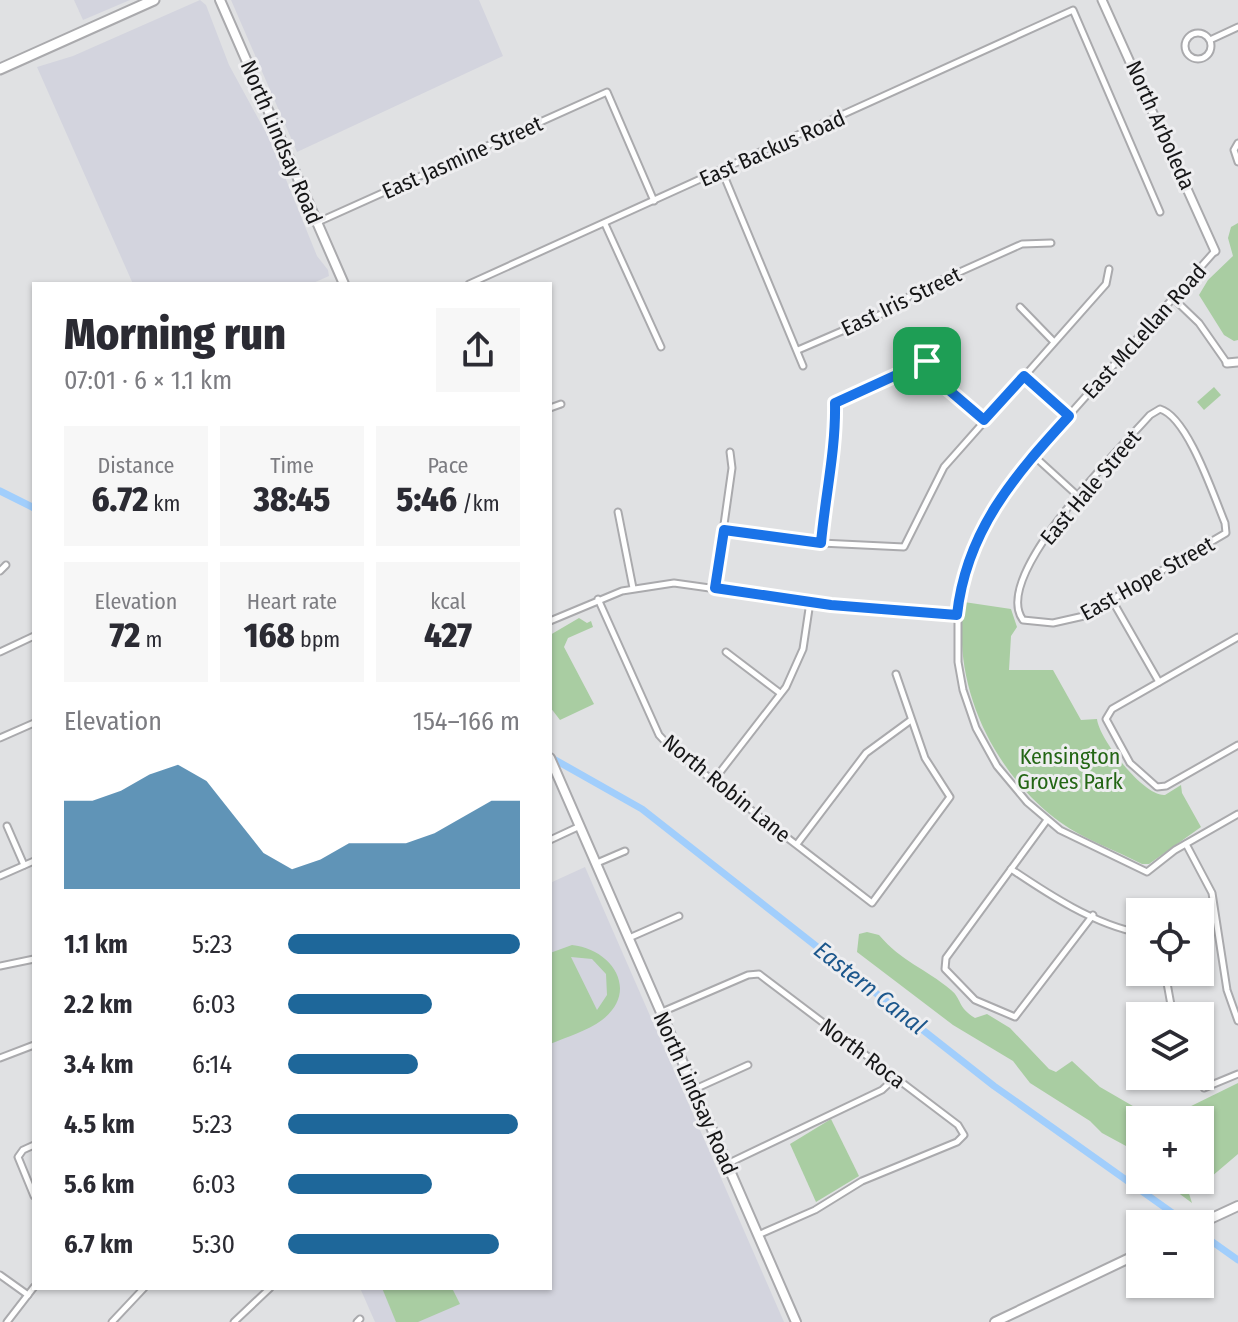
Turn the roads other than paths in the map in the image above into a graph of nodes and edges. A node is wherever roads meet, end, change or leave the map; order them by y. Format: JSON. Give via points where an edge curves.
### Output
{"nodes":[{"id":1,"x":154,"y":0,"type":"edge"},
{"id":2,"x":220,"y":0,"type":"edge"},
{"id":3,"x":1102,"y":0,"type":"edge"},
{"id":4,"x":1238,"y":27,"type":"edge"},
{"id":5,"x":1210,"y":40,"type":"junction"},
{"id":6,"x":0,"y":69,"type":"edge"},
{"id":7,"x":1238,"y":143,"type":"edge"},
{"id":8,"x":1238,"y":162,"type":"edge"},
{"id":9,"x":721,"y":170,"type":"junction"},
{"id":10,"x":654,"y":201,"type":"junction"},
{"id":11,"x":1160,"y":212,"type":"dead end"},
{"id":12,"x":317,"y":222,"type":"junction"},
{"id":13,"x":605,"y":224,"type":"junction"},
{"id":14,"x":1051,"y":243,"type":"dead end"},
{"id":15,"x":1215,"y":251,"type":"joint"},
{"id":16,"x":1109,"y":269,"type":"dead end"},
{"id":17,"x":343,"y":282,"type":"edge"},
{"id":18,"x":474,"y":282,"type":"edge"},
{"id":19,"x":1174,"y":299,"type":"junction"},
{"id":20,"x":1020,"y":307,"type":"dead end"},
{"id":21,"x":1054,"y":342,"type":"junction"},
{"id":22,"x":661,"y":347,"type":"dead end"},
{"id":23,"x":798,"y":350,"type":"junction"},
{"id":24,"x":1238,"y":362,"type":"edge"},
{"id":25,"x":1227,"y":363,"type":"joint"},
{"id":26,"x":803,"y":366,"type":"dead end"},
{"id":27,"x":1024,"y":376,"type":"junction"},
{"id":28,"x":561,"y":404,"type":"dead end"},
{"id":29,"x":552,"y":407,"type":"edge"},
{"id":30,"x":1069,"y":416,"type":"junction"},
{"id":31,"x":984,"y":420,"type":"junction"},
{"id":32,"x":730,"y":452,"type":"dead end"},
{"id":33,"x":1033,"y":455,"type":"junction"},
{"id":34,"x":1078,"y":496,"type":"junction"},
{"id":35,"x":618,"y":512,"type":"dead end"},
{"id":36,"x":724,"y":530,"type":"junction"},
{"id":37,"x":1226,"y":533,"type":"joint"},
{"id":38,"x":821,"y":543,"type":"junction"},
{"id":39,"x":6,"y":565,"type":"dead end"},
{"id":40,"x":0,"y":571,"type":"edge"},
{"id":41,"x":633,"y":588,"type":"junction"},
{"id":42,"x":715,"y":588,"type":"junction"},
{"id":43,"x":598,"y":599,"type":"junction"},
{"id":44,"x":1112,"y":600,"type":"junction"},
{"id":45,"x":810,"y":602,"type":"junction"},
{"id":46,"x":957,"y":615,"type":"junction"},
{"id":47,"x":1021,"y":618,"type":"joint"},
{"id":48,"x":552,"y":620,"type":"edge"},
{"id":49,"x":32,"y":637,"type":"edge"},
{"id":50,"x":1238,"y":637,"type":"edge"},
{"id":51,"x":0,"y":652,"type":"edge"},
{"id":52,"x":726,"y":652,"type":"dead end"},
{"id":53,"x":896,"y":674,"type":"dead end"},
{"id":54,"x":1159,"y":682,"type":"junction"},
{"id":55,"x":780,"y":693,"type":"junction"},
{"id":56,"x":911,"y":720,"type":"junction"},
{"id":57,"x":32,"y":724,"type":"edge"},
{"id":58,"x":0,"y":738,"type":"edge"},
{"id":59,"x":1238,"y":745,"type":"edge"},
{"id":60,"x":552,"y":762,"type":"edge"},
{"id":61,"x":714,"y":780,"type":"junction"},
{"id":62,"x":1238,"y":814,"type":"edge"},
{"id":63,"x":1047,"y":820,"type":"junction"},
{"id":64,"x":7,"y":826,"type":"dead end"},
{"id":65,"x":580,"y":826,"type":"junction"},
{"id":66,"x":552,"y":839,"type":"edge"},
{"id":67,"x":797,"y":844,"type":"junction"},
{"id":68,"x":1186,"y":844,"type":"junction"},
{"id":69,"x":625,"y":851,"type":"dead end"},
{"id":70,"x":32,"y":862,"type":"edge"},
{"id":71,"x":596,"y":864,"type":"junction"},
{"id":72,"x":24,"y":865,"type":"junction"},
{"id":73,"x":1011,"y":869,"type":"junction"},
{"id":74,"x":0,"y":876,"type":"edge"},
{"id":75,"x":1093,"y":915,"type":"junction"},
{"id":76,"x":679,"y":916,"type":"dead end"},
{"id":77,"x":1126,"y":928,"type":"edge"},
{"id":78,"x":629,"y":938,"type":"junction"},
{"id":79,"x":32,"y":959,"type":"edge"},
{"id":80,"x":0,"y":966,"type":"edge"},
{"id":81,"x":661,"y":1013,"type":"junction"},
{"id":82,"x":1238,"y":1021,"type":"edge"},
{"id":83,"x":32,"y":1046,"type":"edge"},
{"id":84,"x":0,"y":1058,"type":"edge"},
{"id":85,"x":748,"y":1065,"type":"dead end"},
{"id":86,"x":1238,"y":1074,"type":"edge"},
{"id":87,"x":895,"y":1078,"type":"junction"},
{"id":88,"x":1214,"y":1084,"type":"edge"},
{"id":89,"x":694,"y":1089,"type":"junction"},
{"id":90,"x":32,"y":1146,"type":"edge"},
{"id":91,"x":727,"y":1164,"type":"junction"},
{"id":92,"x":32,"y":1191,"type":"edge"},
{"id":93,"x":1238,"y":1206,"type":"edge"},
{"id":94,"x":1214,"y":1217,"type":"edge"},
{"id":95,"x":758,"y":1235,"type":"junction"},
{"id":96,"x":1126,"y":1260,"type":"edge"},
{"id":97,"x":0,"y":1275,"type":"edge"},
{"id":98,"x":32,"y":1290,"type":"edge"},
{"id":99,"x":142,"y":1290,"type":"edge"},
{"id":100,"x":268,"y":1290,"type":"edge"},
{"id":101,"x":28,"y":1295,"type":"junction"},
{"id":102,"x":7,"y":1322,"type":"edge"},
{"id":103,"x":112,"y":1322,"type":"edge"},
{"id":104,"x":234,"y":1322,"type":"edge"},
{"id":105,"x":796,"y":1322,"type":"edge"},
{"id":106,"x":995,"y":1322,"type":"edge"}],
"edges":[{"from":1,"to":6,"type":"main road"},
{"from":2,"to":12,"type":"main road","name":"North Lindsay Road"},
{"from":3,"to":15,"type":"street","name":"North Arboleda"},
{"from":4,"to":5,"type":"street"},
{"from":5,"to":5,"type":"street","via":[[1200,33],[1191,35],[1187,51],[1203,57]]},
{"from":7,"to":8,"type":"street"},
{"from":9,"to":10,"type":"street","name":"East Backus Road"},
{"from":9,"to":11,"type":"street","name":"East Backus Road","via":[[1073,10]]},
{"from":9,"to":23,"type":"street"},
{"from":10,"to":12,"type":"street","name":"East Jasmine Street","via":[[607,92]]},
{"from":10,"to":13,"type":"street","name":"East Backus Road"},
{"from":12,"to":17,"type":"main road","name":"North Lindsay Road"},
{"from":13,"to":18,"type":"street","name":"East Backus Road"},
{"from":13,"to":22,"type":"street"},
{"from":14,"to":23,"type":"street","name":"East Iris Street","via":[[1022,244]]},
{"from":15,"to":19,"type":"street","name":"East McLellan Road"},
{"from":16,"to":21,"type":"street","via":[[1106,284]]},
{"from":19,"to":25,"type":"street"},
{"from":19,"to":30,"type":"street","name":"East McLellan Road"},
{"from":20,"to":21,"type":"street"},
{"from":21,"to":27,"type":"street"},
{"from":23,"to":26,"type":"street"},
{"from":24,"to":25,"type":"street"},
{"from":27,"to":30,"type":"street"},
{"from":27,"to":31,"type":"street"},
{"from":28,"to":29,"type":"street"},
{"from":30,"to":33,"type":"street","name":"East McLellan Road"},
{"from":31,"to":38,"type":"street","via":[[944,467],[907,545]]},
{"from":31,"to":38,"type":"street","via":[[943,385],[927,361],[835,403],[836,437]]},
{"from":32,"to":36,"type":"street"},
{"from":33,"to":34,"type":"street"},
{"from":33,"to":46,"type":"street","name":"East McLellan Road","via":[[1007,485],[979,532]]},
{"from":34,"to":37,"type":"street","name":"East Hale Street","via":[[1160,409],[1170,413],[1192,447]]},
{"from":34,"to":47,"type":"street","name":"East Hale Street","via":[[1034,556],[1020,594]]},
{"from":35,"to":41,"type":"street"},
{"from":36,"to":38,"type":"street"},
{"from":36,"to":42,"type":"street"},
{"from":37,"to":44,"type":"street","name":"East Hope Street"},
{"from":39,"to":40,"type":"street"},
{"from":41,"to":42,"type":"street","via":[[674,583]]},
{"from":41,"to":43,"type":"street"},
{"from":42,"to":45,"type":"street"},
{"from":43,"to":48,"type":"street"},
{"from":43,"to":61,"type":"street","name":"North Robin Lane","via":[[659,735]]},
{"from":44,"to":47,"type":"street","name":"East Hope Street","via":[[1061,622]]},
{"from":44,"to":54,"type":"street"},
{"from":45,"to":46,"type":"street"},
{"from":45,"to":55,"type":"street","via":[[803,649]]},
{"from":46,"to":63,"type":"street","name":"East McLellan Road","via":[[958,662],[976,728],[1002,774]]},
{"from":49,"to":51,"type":"street"},
{"from":50,"to":54,"type":"street"},
{"from":52,"to":55,"type":"street"},
{"from":53,"to":56,"type":"street"},
{"from":54,"to":59,"type":"street","via":[[1107,716],[1130,763],[1160,788]]},
{"from":55,"to":61,"type":"street"},
{"from":56,"to":67,"type":"street","via":[[866,753]]},
{"from":56,"to":67,"type":"street","name":"North Robin Lane","via":[[925,758],[950,797],[872,903]]},
{"from":57,"to":58,"type":"street"},
{"from":60,"to":65,"type":"main road","name":"North Lindsay Road"},
{"from":61,"to":67,"type":"street","name":"North Robin Lane"},
{"from":62,"to":68,"type":"street"},
{"from":63,"to":68,"type":"street","name":"East McLellan Road","via":[[1083,844],[1144,872]]},
{"from":63,"to":73,"type":"street"},
{"from":64,"to":72,"type":"street"},
{"from":65,"to":66,"type":"street"},
{"from":65,"to":71,"type":"main road","name":"North Lindsay Road"},
{"from":68,"to":82,"type":"street","via":[[1212,893],[1227,990]]},
{"from":69,"to":71,"type":"street"},
{"from":70,"to":72,"type":"street"},
{"from":71,"to":78,"type":"main road","name":"North Lindsay Road"},
{"from":72,"to":74,"type":"street"},
{"from":73,"to":75,"type":"street"},
{"from":73,"to":75,"type":"street","via":[[946,958],[944,966],[975,1000],[1015,1017]]},
{"from":75,"to":77,"type":"street"},
{"from":76,"to":78,"type":"street"},
{"from":78,"to":81,"type":"main road","name":"North Lindsay Road"},
{"from":79,"to":80,"type":"street"},
{"from":81,"to":87,"type":"street","name":"North Roca","via":[[759,974]]},
{"from":81,"to":89,"type":"main road","name":"North Lindsay Road"},
{"from":83,"to":84,"type":"street"},
{"from":85,"to":89,"type":"street"},
{"from":86,"to":88,"type":"street"},
{"from":87,"to":91,"type":"street","via":[[882,1090]]},
{"from":87,"to":95,"type":"street","name":"North Roca","via":[[964,1135]]},
{"from":89,"to":91,"type":"main road","name":"North Lindsay Road"},
{"from":90,"to":92,"type":"street","via":[[18,1157]]},
{"from":91,"to":95,"type":"main road","name":"North Lindsay Road"},
{"from":93,"to":94,"type":"main road"},
{"from":95,"to":105,"type":"main road","name":"North Lindsay Road"},
{"from":96,"to":106,"type":"main road"},
{"from":97,"to":101,"type":"street"},
{"from":98,"to":101,"type":"street"},
{"from":99,"to":103,"type":"street"},
{"from":100,"to":104,"type":"street"},
{"from":101,"to":102,"type":"street"}]}
